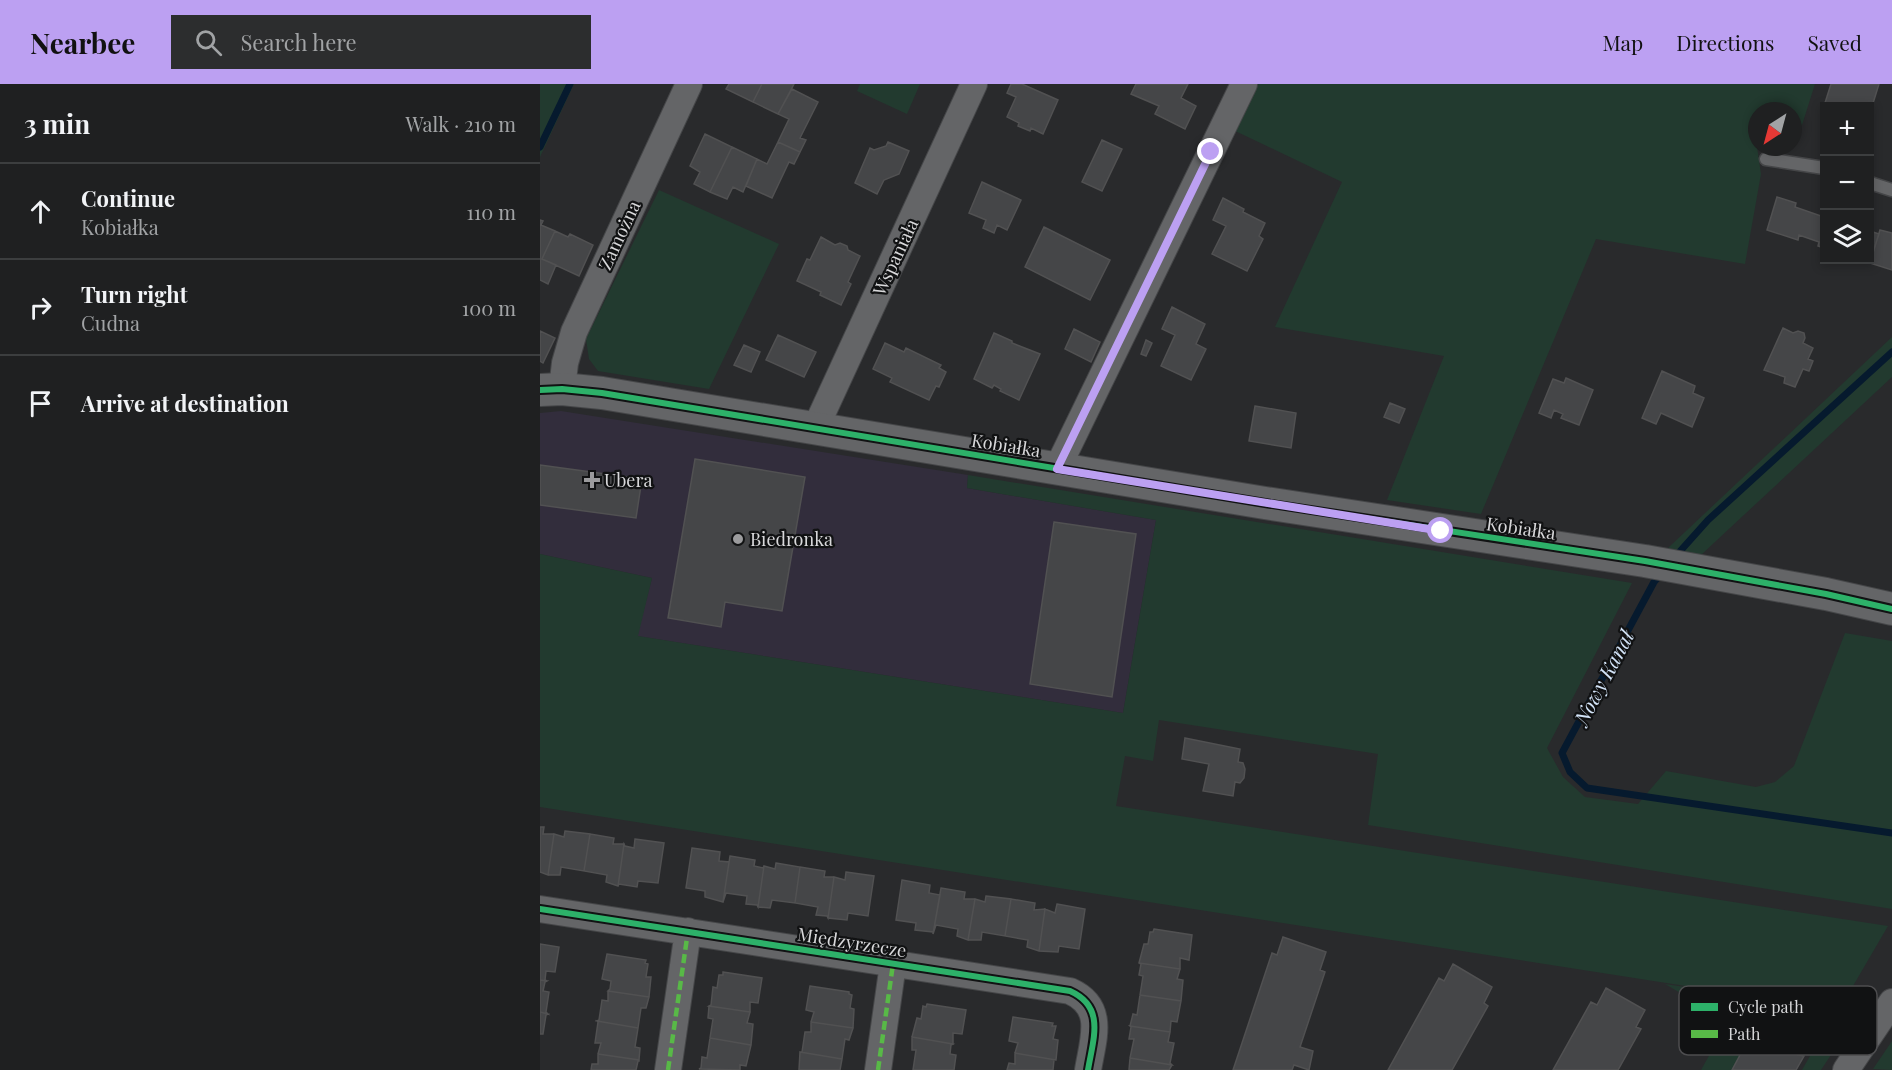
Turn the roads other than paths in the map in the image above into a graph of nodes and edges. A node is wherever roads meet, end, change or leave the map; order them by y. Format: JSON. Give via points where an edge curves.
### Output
{"nodes":[{"id":1,"x":689,"y":84,"type":"edge"},
{"id":2,"x":974,"y":84,"type":"edge"},
{"id":3,"x":1244,"y":84,"type":"edge"},
{"id":4,"x":1766,"y":159,"type":"dead end"},
{"id":5,"x":1820,"y":167,"type":"edge"},
{"id":6,"x":1874,"y":185,"type":"edge"},
{"id":7,"x":1892,"y":190,"type":"edge"},
{"id":8,"x":551,"y":389,"type":"edge"},
{"id":9,"x":815,"y":429,"type":"junction"},
{"id":10,"x":1057,"y":469,"type":"junction"},
{"id":11,"x":1892,"y":609,"type":"edge"},
{"id":12,"x":540,"y":909,"type":"edge"},
{"id":13,"x":688,"y":931,"type":"junction"},
{"id":14,"x":894,"y":964,"type":"junction"},
{"id":15,"x":1892,"y":1002,"type":"edge"},
{"id":16,"x":1877,"y":1024,"type":"edge"},
{"id":17,"x":1856,"y":1055,"type":"edge"},
{"id":18,"x":668,"y":1070,"type":"edge"},
{"id":19,"x":878,"y":1070,"type":"edge"},
{"id":20,"x":1088,"y":1070,"type":"edge"},
{"id":21,"x":1846,"y":1070,"type":"edge"}],
"edges":[{"from":1,"to":8,"type":"street","name":"Zamożna"},
{"from":2,"to":9,"type":"street","name":"Wspaniała"},
{"from":3,"to":10,"type":"street"},
{"from":4,"to":5,"type":"lane"},
{"from":6,"to":7,"type":"lane"},
{"from":8,"to":9,"type":"street","name":"Kobiałka","via":[[602,393]]},
{"from":9,"to":10,"type":"street","name":"Kobiałka"},
{"from":10,"to":11,"type":"street","name":"Kobiałka","via":[[1645,561]]},
{"from":12,"to":13,"type":"street","name":"Międzyrzecze"},
{"from":13,"to":14,"type":"street","name":"Międzyrzecze"},
{"from":13,"to":18,"type":"street"},
{"from":14,"to":19,"type":"street"},
{"from":14,"to":20,"type":"street","name":"Międzyrzecze","via":[[1070,991],[1081,996],[1094,1016]]},
{"from":15,"to":16,"type":"street"},
{"from":17,"to":21,"type":"street"}]}
